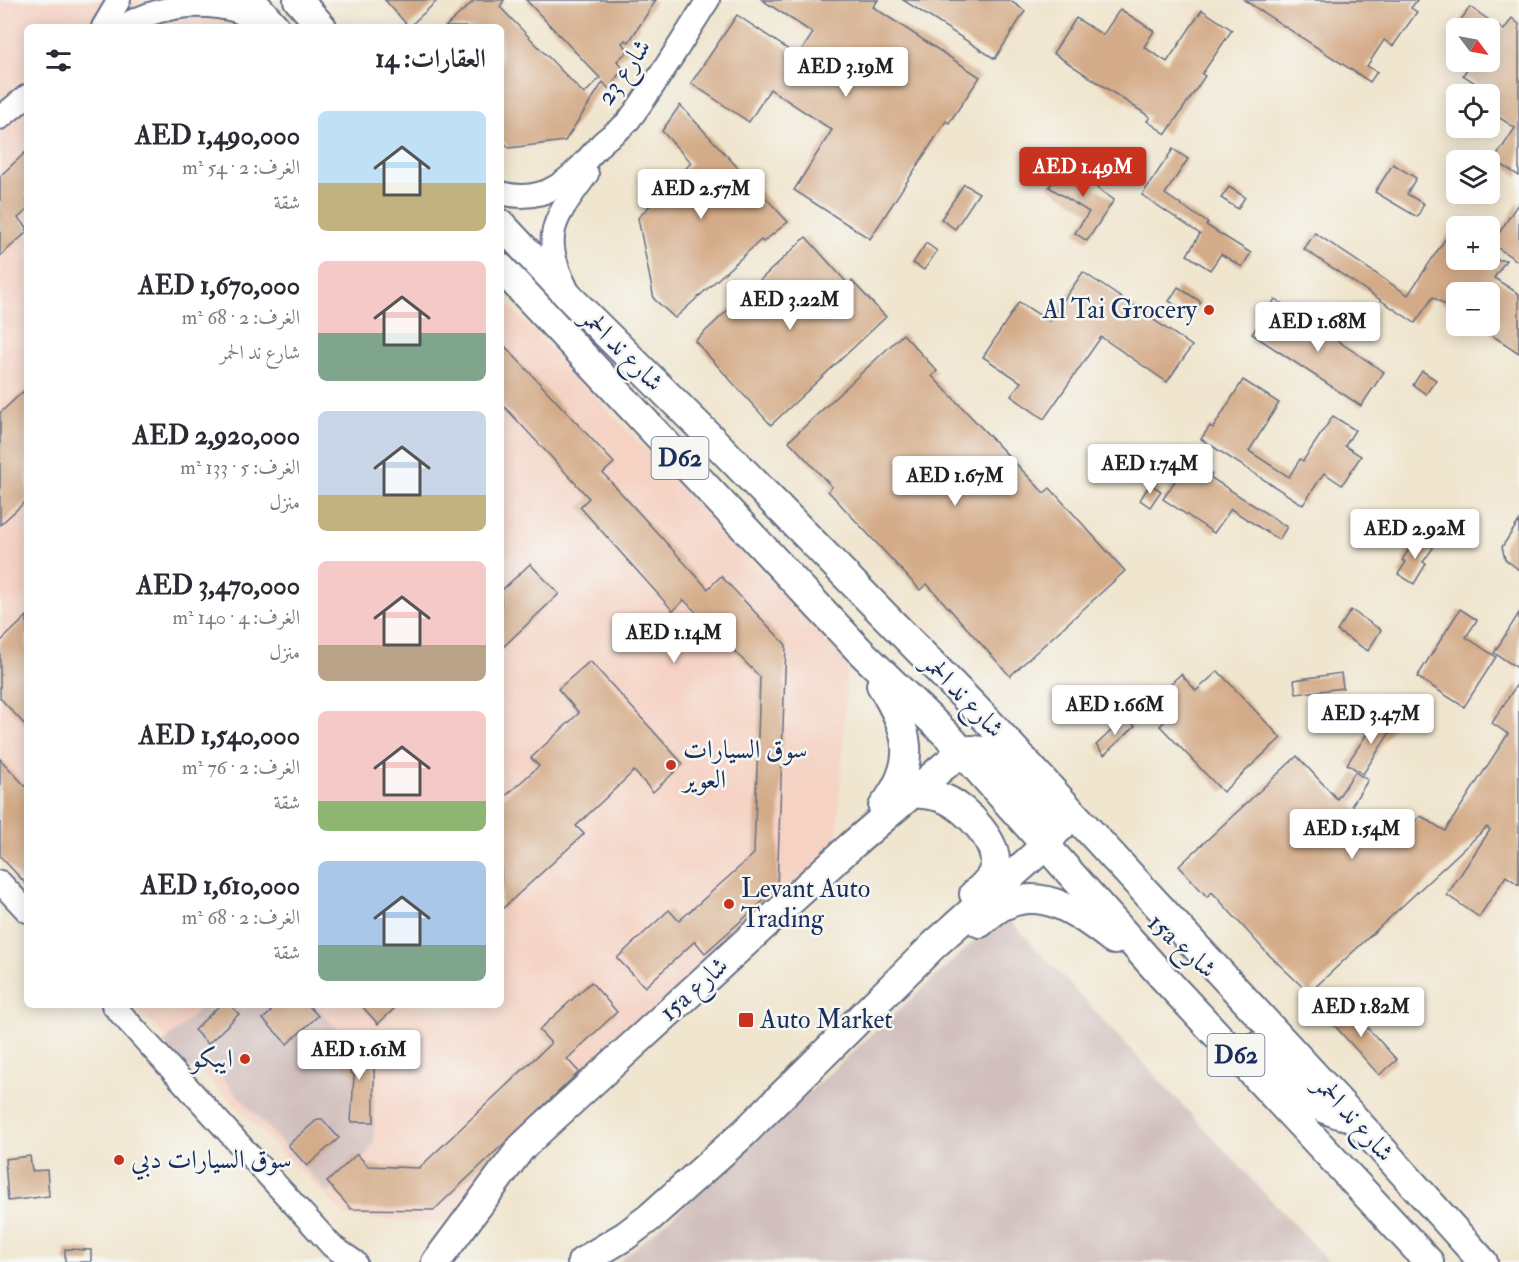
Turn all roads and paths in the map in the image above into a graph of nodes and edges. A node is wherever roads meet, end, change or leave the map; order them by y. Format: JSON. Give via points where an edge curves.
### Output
{"nodes":[{"id":1,"x":119,"y":0,"type":"edge"},
{"id":2,"x":251,"y":0,"type":"edge"},
{"id":3,"x":298,"y":0,"type":"edge"},
{"id":4,"x":708,"y":0,"type":"edge"},
{"id":5,"x":105,"y":24,"type":"edge"},
{"id":6,"x":126,"y":24,"type":"edge"},
{"id":7,"x":260,"y":24,"type":"edge"},
{"id":8,"x":272,"y":24,"type":"edge"},
{"id":9,"x":319,"y":24,"type":"edge"},
{"id":10,"x":24,"y":98,"type":"edge"},
{"id":11,"x":0,"y":118,"type":"edge"},
{"id":12,"x":602,"y":143,"type":"junction"},
{"id":13,"x":504,"y":193,"type":"edge"},
{"id":14,"x":504,"y":227,"type":"edge"},
{"id":15,"x":504,"y":271,"type":"edge"},
{"id":16,"x":582,"y":310,"type":"junction"},
{"id":17,"x":621,"y":320,"type":"dead end"},
{"id":18,"x":710,"y":437,"type":"junction"},
{"id":19,"x":746,"y":444,"type":"dead end"},
{"id":20,"x":779,"y":563,"type":"junction"},
{"id":21,"x":859,"y":650,"type":"junction"},
{"id":22,"x":988,"y":722,"type":"junction"},
{"id":23,"x":962,"y":752,"type":"junction"},
{"id":24,"x":912,"y":793,"type":"junction"},
{"id":25,"x":1056,"y":825,"type":"junction"},
{"id":26,"x":851,"y":846,"type":"junction"},
{"id":27,"x":1077,"y":880,"type":"junction"},
{"id":28,"x":2,"y":887,"type":"edge"},
{"id":29,"x":24,"y":908,"type":"edge"},
{"id":30,"x":934,"y":945,"type":"junction"},
{"id":31,"x":1163,"y":977,"type":"junction"},
{"id":32,"x":116,"y":1008,"type":"edge"},
{"id":33,"x":1353,"y":1117,"type":"junction"},
{"id":34,"x":338,"y":1255,"type":"edge"},
{"id":35,"x":355,"y":1262,"type":"edge"},
{"id":36,"x":436,"y":1262,"type":"edge"},
{"id":37,"x":582,"y":1262,"type":"edge"},
{"id":38,"x":1429,"y":1262,"type":"edge"},
{"id":39,"x":1482,"y":1262,"type":"edge"}],
"edges":[{"from":1,"to":5,"type":"street"},
{"from":2,"to":8,"type":"main road"},
{"from":3,"to":9,"type":"main road"},
{"from":4,"to":12,"type":"street","name":"شارع 23","via":[[628,122]]},
{"from":6,"to":7,"type":"street","via":[[162,8],[188,4],[220,6]]},
{"from":10,"to":11,"type":"street"},
{"from":12,"to":13,"type":"street","name":"شارع 23","via":[[589,160],[556,188],[526,196]]},
{"from":12,"to":16,"type":"street","name":"شارع 23","via":[[588,172],[559,212],[553,229],[555,262]]},
{"from":14,"to":16,"type":"main road","name":"شارع ند الحمر","number":"D62"},
{"from":15,"to":20,"type":"main road","name":"شارع ند الحمر","number":"D62"},
{"from":16,"to":17,"type":"main road"},
{"from":16,"to":18,"type":"main road","name":"شارع ند الحمر","number":"D62"},
{"from":18,"to":19,"type":"main road"},
{"from":18,"to":22,"type":"main road","name":"شارع ند الحمر","number":"D62"},
{"from":20,"to":21,"type":"main road","name":"شارع ند الحمر","number":"D62"},
{"from":20,"to":22,"type":"main road","via":[[823,593],[963,742],[974,745],[984,740]]},
{"from":21,"to":23,"type":"main road","name":"شارع ند الحمر","number":"D62"},
{"from":21,"to":26,"type":"main road","via":[[899,716],[906,752],[897,787]]},
{"from":22,"to":25,"type":"main road","name":"شارع ند الحمر","number":"D62"},
{"from":23,"to":24,"type":"main road","name":"15a شارع"},
{"from":23,"to":25,"type":"main road","name":"شارع ند الحمر","number":"D62"},
{"from":24,"to":26,"type":"main road","name":"15a شارع"},
{"from":24,"to":30,"type":"main road","via":[[939,797],[960,808],[980,829],[995,856],[989,880],[956,913]]},
{"from":25,"to":27,"type":"main road","name":"شارع ند الحمر","number":"D62"},
{"from":25,"to":30,"type":"main road"},
{"from":25,"to":33,"type":"main road","name":"شارع ند الحمر","number":"D62","via":[[1231,986]]},
{"from":26,"to":36,"type":"main road","name":"15a شارع","via":[[521,1148]]},
{"from":27,"to":31,"type":"main road","name":"شارع ند الحمر","number":"D62"},
{"from":27,"to":33,"type":"main road","via":[[1083,872],[1091,874],[1306,1099],[1328,1111]]},
{"from":28,"to":29,"type":"street"},
{"from":30,"to":31,"type":"main road","via":[[958,940],[1006,904],[1043,900],[1086,919]]},
{"from":30,"to":37,"type":"main road","via":[[728,1148],[649,1218]]},
{"from":31,"to":38,"type":"main road","name":"شارع ند الحمر","number":"D62"},
{"from":32,"to":34,"type":"street"},
{"from":33,"to":39,"type":"main road","name":"شارع ند الحمر","number":"D62"},
{"from":34,"to":35,"type":"street"}]}
